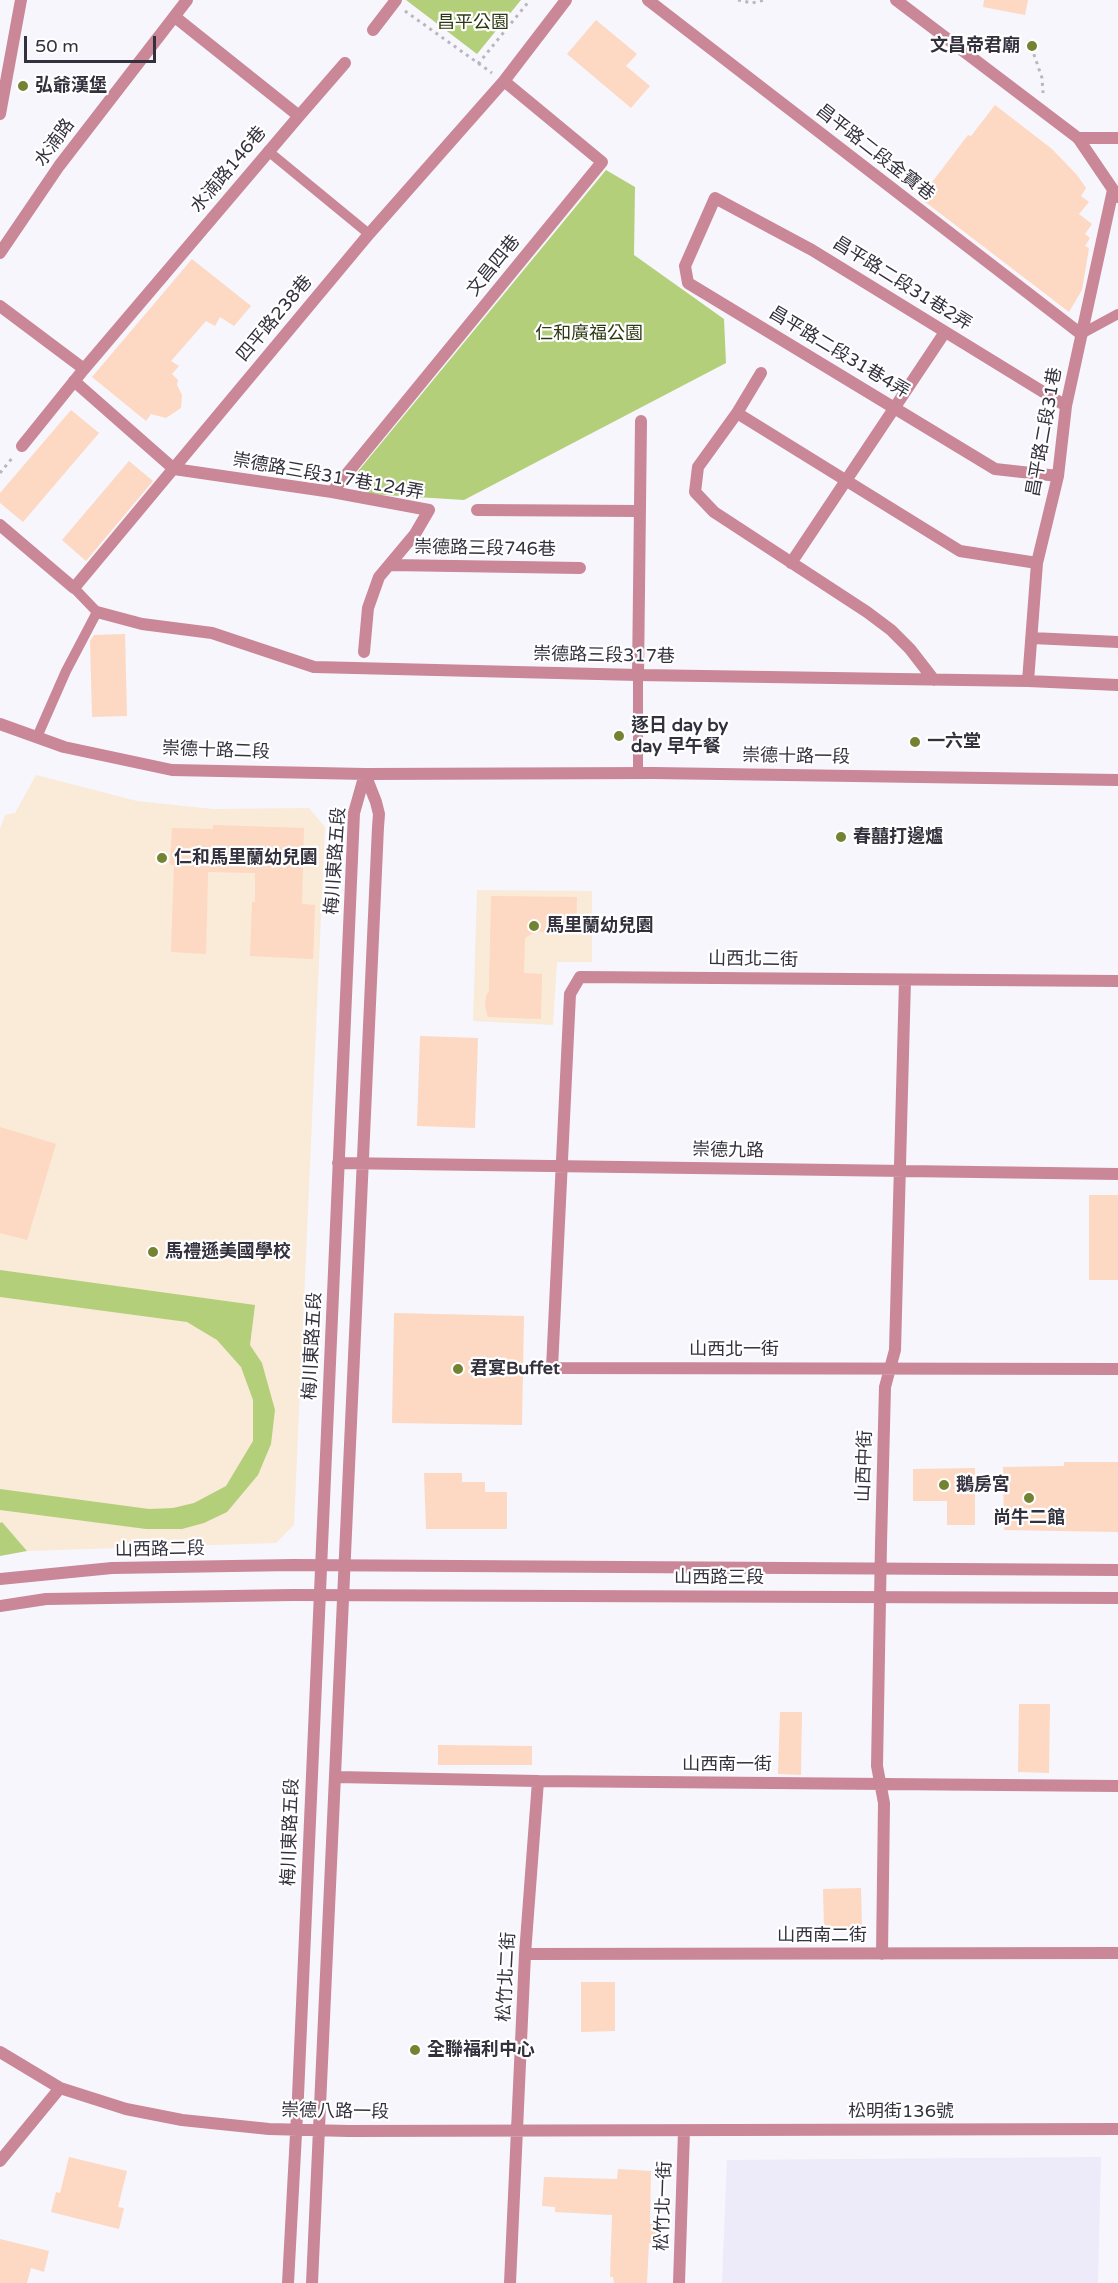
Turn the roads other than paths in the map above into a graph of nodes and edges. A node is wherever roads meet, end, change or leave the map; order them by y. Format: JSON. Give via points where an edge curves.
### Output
{"nodes":[{"id":1,"x":21,"y":0,"type":"edge"},
{"id":2,"x":187,"y":0,"type":"edge"},
{"id":3,"x":566,"y":0,"type":"edge"},
{"id":4,"x":648,"y":0,"type":"edge"},
{"id":5,"x":896,"y":0,"type":"edge"},
{"id":6,"x":395,"y":1,"type":"edge"},
{"id":7,"x":175,"y":16,"type":"junction"},
{"id":8,"x":373,"y":30,"type":"dead end"},
{"id":9,"x":345,"y":63,"type":"dead end"},
{"id":10,"x":504,"y":81,"type":"junction"},
{"id":11,"x":0,"y":114,"type":"edge"},
{"id":12,"x":299,"y":116,"type":"junction"},
{"id":13,"x":1078,"y":138,"type":"junction"},
{"id":14,"x":1118,"y":138,"type":"edge"},
{"id":15,"x":268,"y":151,"type":"junction"},
{"id":16,"x":1115,"y":194,"type":"edge"},
{"id":17,"x":716,"y":198,"type":"joint"},
{"id":18,"x":369,"y":234,"type":"junction"},
{"id":19,"x":0,"y":253,"type":"edge"},
{"id":20,"x":0,"y":306,"type":"edge"},
{"id":21,"x":1118,"y":314,"type":"edge"},
{"id":22,"x":945,"y":332,"type":"junction"},
{"id":23,"x":1081,"y":334,"type":"junction"},
{"id":24,"x":84,"y":369,"type":"junction"},
{"id":25,"x":761,"y":373,"type":"dead end"},
{"id":26,"x":74,"y":381,"type":"junction"},
{"id":27,"x":1066,"y":406,"type":"junction"},
{"id":28,"x":894,"y":408,"type":"junction"},
{"id":29,"x":737,"y":413,"type":"junction"},
{"id":30,"x":641,"y":421,"type":"dead end"},
{"id":31,"x":22,"y":446,"type":"road end"},
{"id":32,"x":174,"y":469,"type":"junction"},
{"id":33,"x":1058,"y":476,"type":"junction"},
{"id":34,"x":846,"y":481,"type":"junction"},
{"id":35,"x":333,"y":492,"type":"junction"},
{"id":36,"x":477,"y":510,"type":"dead end"},
{"id":37,"x":639,"y":511,"type":"junction"},
{"id":38,"x":0,"y":525,"type":"edge"},
{"id":39,"x":791,"y":563,"type":"junction"},
{"id":40,"x":1038,"y":563,"type":"junction"},
{"id":41,"x":390,"y":565,"type":"junction"},
{"id":42,"x":580,"y":568,"type":"dead end"},
{"id":43,"x":74,"y":588,"type":"junction"},
{"id":44,"x":97,"y":612,"type":"junction"},
{"id":45,"x":1032,"y":638,"type":"junction"},
{"id":46,"x":1118,"y":642,"type":"edge"},
{"id":47,"x":364,"y":652,"type":"dead end"},
{"id":48,"x":638,"y":675,"type":"junction"},
{"id":49,"x":934,"y":680,"type":"junction"},
{"id":50,"x":1028,"y":681,"type":"junction"},
{"id":51,"x":1118,"y":685,"type":"edge"},
{"id":52,"x":0,"y":724,"type":"edge"},
{"id":53,"x":37,"y":737,"type":"junction"},
{"id":54,"x":638,"y":772,"type":"junction"},
{"id":55,"x":365,"y":774,"type":"junction"},
{"id":56,"x":1118,"y":780,"type":"edge"},
{"id":57,"x":904,"y":980,"type":"junction"},
{"id":58,"x":1118,"y":981,"type":"edge"},
{"id":59,"x":338,"y":1163,"type":"junction"},
{"id":60,"x":363,"y":1164,"type":"junction"},
{"id":61,"x":561,"y":1166,"type":"junction"},
{"id":62,"x":901,"y":1172,"type":"junction"},
{"id":63,"x":1118,"y":1174,"type":"edge"},
{"id":64,"x":888,"y":1369,"type":"junction"},
{"id":65,"x":1118,"y":1369,"type":"edge"},
{"id":66,"x":321,"y":1565,"type":"junction"},
{"id":67,"x":346,"y":1565,"type":"junction"},
{"id":68,"x":881,"y":1568,"type":"junction"},
{"id":69,"x":1118,"y":1570,"type":"edge"},
{"id":70,"x":0,"y":1580,"type":"edge"},
{"id":71,"x":320,"y":1595,"type":"junction"},
{"id":72,"x":344,"y":1595,"type":"junction"},
{"id":73,"x":881,"y":1597,"type":"junction"},
{"id":74,"x":1118,"y":1598,"type":"edge"},
{"id":75,"x":0,"y":1606,"type":"edge"},
{"id":76,"x":336,"y":1777,"type":"junction"},
{"id":77,"x":538,"y":1781,"type":"junction"},
{"id":78,"x":880,"y":1784,"type":"junction"},
{"id":79,"x":1118,"y":1786,"type":"edge"},
{"id":80,"x":1118,"y":1953,"type":"edge"},
{"id":81,"x":525,"y":1954,"type":"junction"},
{"id":82,"x":882,"y":1954,"type":"junction"},
{"id":83,"x":0,"y":2052,"type":"edge"},
{"id":84,"x":60,"y":2088,"type":"junction"},
{"id":85,"x":1118,"y":2129,"type":"edge"},
{"id":86,"x":296,"y":2130,"type":"junction"},
{"id":87,"x":319,"y":2130,"type":"junction"},
{"id":88,"x":517,"y":2130,"type":"junction"},
{"id":89,"x":684,"y":2131,"type":"junction"},
{"id":90,"x":0,"y":2161,"type":"edge"},
{"id":91,"x":288,"y":2283,"type":"edge"},
{"id":92,"x":312,"y":2283,"type":"edge"},
{"id":93,"x":510,"y":2283,"type":"edge"},
{"id":94,"x":679,"y":2283,"type":"edge"}],
"edges":[{"from":1,"to":11,"type":"street"},
{"from":2,"to":7,"type":"street","name":"水湳路"},
{"from":3,"to":10,"type":"street","name":"四平路238巷"},
{"from":4,"to":23,"type":"street","name":"昌平路二段金寶巷"},
{"from":5,"to":13,"type":"street"},
{"from":6,"to":8,"type":"street"},
{"from":7,"to":12,"type":"street"},
{"from":7,"to":19,"type":"street","name":"水湳路","via":[[59,166]]},
{"from":9,"to":12,"type":"street","name":"水湳路146巷"},
{"from":10,"to":18,"type":"street","name":"四平路238巷"},
{"from":10,"to":35,"type":"street","name":"文昌四巷","via":[[602,162]]},
{"from":12,"to":15,"type":"street","name":"水湳路146巷"},
{"from":13,"to":14,"type":"street"},
{"from":13,"to":16,"type":"street"},
{"from":15,"to":18,"type":"lane"},
{"from":15,"to":24,"type":"street","name":"水湳路146巷"},
{"from":16,"to":23,"type":"street","name":"昌平路二段31巷"},
{"from":17,"to":22,"type":"street","name":"昌平路二段31巷2弄","via":[[812,250]]},
{"from":17,"to":28,"type":"street","name":"昌平路二段31巷4弄","via":[[685,266],[688,283]]},
{"from":18,"to":32,"type":"street","name":"四平路238巷"},
{"from":20,"to":24,"type":"street"},
{"from":21,"to":23,"type":"lane"},
{"from":22,"to":27,"type":"street","name":"昌平路二段31巷2弄"},
{"from":22,"to":28,"type":"street"},
{"from":23,"to":27,"type":"street","name":"昌平路二段31巷"},
{"from":24,"to":26,"type":"street","name":"水湳路146巷"},
{"from":25,"to":29,"type":"street"},
{"from":26,"to":31,"type":"street","name":"水湳路146巷"},
{"from":26,"to":32,"type":"street"},
{"from":27,"to":33,"type":"street","name":"昌平路二段31巷"},
{"from":28,"to":33,"type":"street","name":"昌平路二段31巷4弄","via":[[995,469]]},
{"from":28,"to":34,"type":"street"},
{"from":29,"to":34,"type":"street"},
{"from":29,"to":39,"type":"street","via":[[698,467],[695,492],[714,512]]},
{"from":30,"to":37,"type":"street"},
{"from":32,"to":35,"type":"street","name":"崇德路三段317巷124弄"},
{"from":32,"to":43,"type":"street","name":"四平路238巷"},
{"from":33,"to":40,"type":"street","name":"昌平路二段31巷"},
{"from":34,"to":39,"type":"street"},
{"from":34,"to":40,"type":"street","via":[[960,551]]},
{"from":35,"to":41,"type":"street","name":"崇德路三段317巷124弄","via":[[429,510]]},
{"from":36,"to":37,"type":"street"},
{"from":37,"to":48,"type":"street"},
{"from":38,"to":43,"type":"street"},
{"from":39,"to":49,"type":"street","via":[[891,630]]},
{"from":40,"to":45,"type":"street","name":"昌平路二段31巷"},
{"from":41,"to":42,"type":"street","name":"崇德路三段746巷"},
{"from":41,"to":47,"type":"street","name":"崇德路三段317巷124弄","via":[[379,578],[368,608]]},
{"from":43,"to":44,"type":"lane"},
{"from":44,"to":48,"type":"street","name":"崇德路三段317巷","via":[[142,624],[212,633],[314,667]]},
{"from":44,"to":53,"type":"lane"},
{"from":45,"to":46,"type":"street"},
{"from":45,"to":50,"type":"street","name":"昌平路二段31巷"},
{"from":48,"to":49,"type":"street","name":"崇德路三段317巷"},
{"from":48,"to":54,"type":"lane"},
{"from":49,"to":50,"type":"street","name":"崇德路三段317巷"},
{"from":50,"to":51,"type":"street","name":"崇德路三段317巷"},
{"from":52,"to":53,"type":"street","name":"崇德十路二段"},
{"from":53,"to":55,"type":"street","name":"崇德十路二段","via":[[64,747],[172,770]]},
{"from":54,"to":55,"type":"street","name":"崇德十路一段"},
{"from":54,"to":56,"type":"street","name":"崇德十路一段"},
{"from":55,"to":59,"type":"street","name":"梅川東路五段","via":[[354,813]]},
{"from":55,"to":60,"type":"street","name":"梅川東路五段","via":[[379,814]]},
{"from":57,"to":58,"type":"street","name":"山西北二街"},
{"from":57,"to":61,"type":"street","name":"山西北二街","via":[[580,977],[570,994]]},
{"from":57,"to":62,"type":"street","name":"山西中街"},
{"from":59,"to":60,"type":"street","name":"崇德九路"},
{"from":59,"to":66,"type":"street","name":"梅川東路五段"},
{"from":60,"to":61,"type":"street","name":"崇德九路"},
{"from":60,"to":67,"type":"street","name":"梅川東路五段"},
{"from":61,"to":62,"type":"street","name":"崇德九路"},
{"from":61,"to":64,"type":"street","name":"山西北一街","via":[[552,1368]]},
{"from":62,"to":63,"type":"street","name":"崇德九路"},
{"from":62,"to":64,"type":"street","name":"山西中街","via":[[895,1350]]},
{"from":64,"to":65,"type":"street","name":"山西北一街"},
{"from":64,"to":68,"type":"street","name":"山西中街"},
{"from":66,"to":67,"type":"street","name":"山西路三段"},
{"from":66,"to":70,"type":"street","name":"山西路二段","via":[[112,1568]]},
{"from":66,"to":71,"type":"street","name":"梅川東路五段"},
{"from":67,"to":68,"type":"street","name":"山西路三段"},
{"from":67,"to":72,"type":"street","name":"梅川東路五段"},
{"from":68,"to":69,"type":"street","name":"山西路三段"},
{"from":68,"to":73,"type":"street","name":"山西中街"},
{"from":71,"to":72,"type":"street","name":"山西路三段"},
{"from":71,"to":75,"type":"street","via":[[46,1599]]},
{"from":71,"to":86,"type":"street","name":"梅川東路五段"},
{"from":72,"to":73,"type":"street","name":"山西路三段"},
{"from":72,"to":76,"type":"street","name":"梅川東路五段"},
{"from":73,"to":74,"type":"street","name":"山西路三段"},
{"from":73,"to":78,"type":"street","name":"山西中街","via":[[877,1766]]},
{"from":76,"to":77,"type":"street","name":"山西南一街"},
{"from":76,"to":87,"type":"street","name":"梅川東路五段"},
{"from":77,"to":78,"type":"street","name":"山西南一街"},
{"from":77,"to":81,"type":"street","name":"松竹北二街"},
{"from":78,"to":79,"type":"street","name":"山西南一街"},
{"from":78,"to":82,"type":"street","name":"山西中街","via":[[884,1803]]},
{"from":80,"to":82,"type":"street","name":"山西南二街"},
{"from":81,"to":82,"type":"street","name":"山西南二街"},
{"from":81,"to":88,"type":"street","name":"松竹北二街"},
{"from":83,"to":84,"type":"street","name":"崇德八路一段"},
{"from":84,"to":86,"type":"street","name":"崇德八路一段","via":[[126,2109],[182,2120]]},
{"from":84,"to":90,"type":"street"},
{"from":85,"to":89,"type":"street","name":"松明街136號"},
{"from":86,"to":87,"type":"street","name":"崇德八路一段"},
{"from":86,"to":91,"type":"street","name":"梅川東路五段"},
{"from":87,"to":88,"type":"street","name":"崇德八路一段"},
{"from":87,"to":92,"type":"street","name":"梅川東路五段"},
{"from":88,"to":89,"type":"street","name":"崇德八路一段"},
{"from":88,"to":93,"type":"street","name":"松竹北二街"},
{"from":89,"to":94,"type":"street","name":"松竹北一街"}]}
